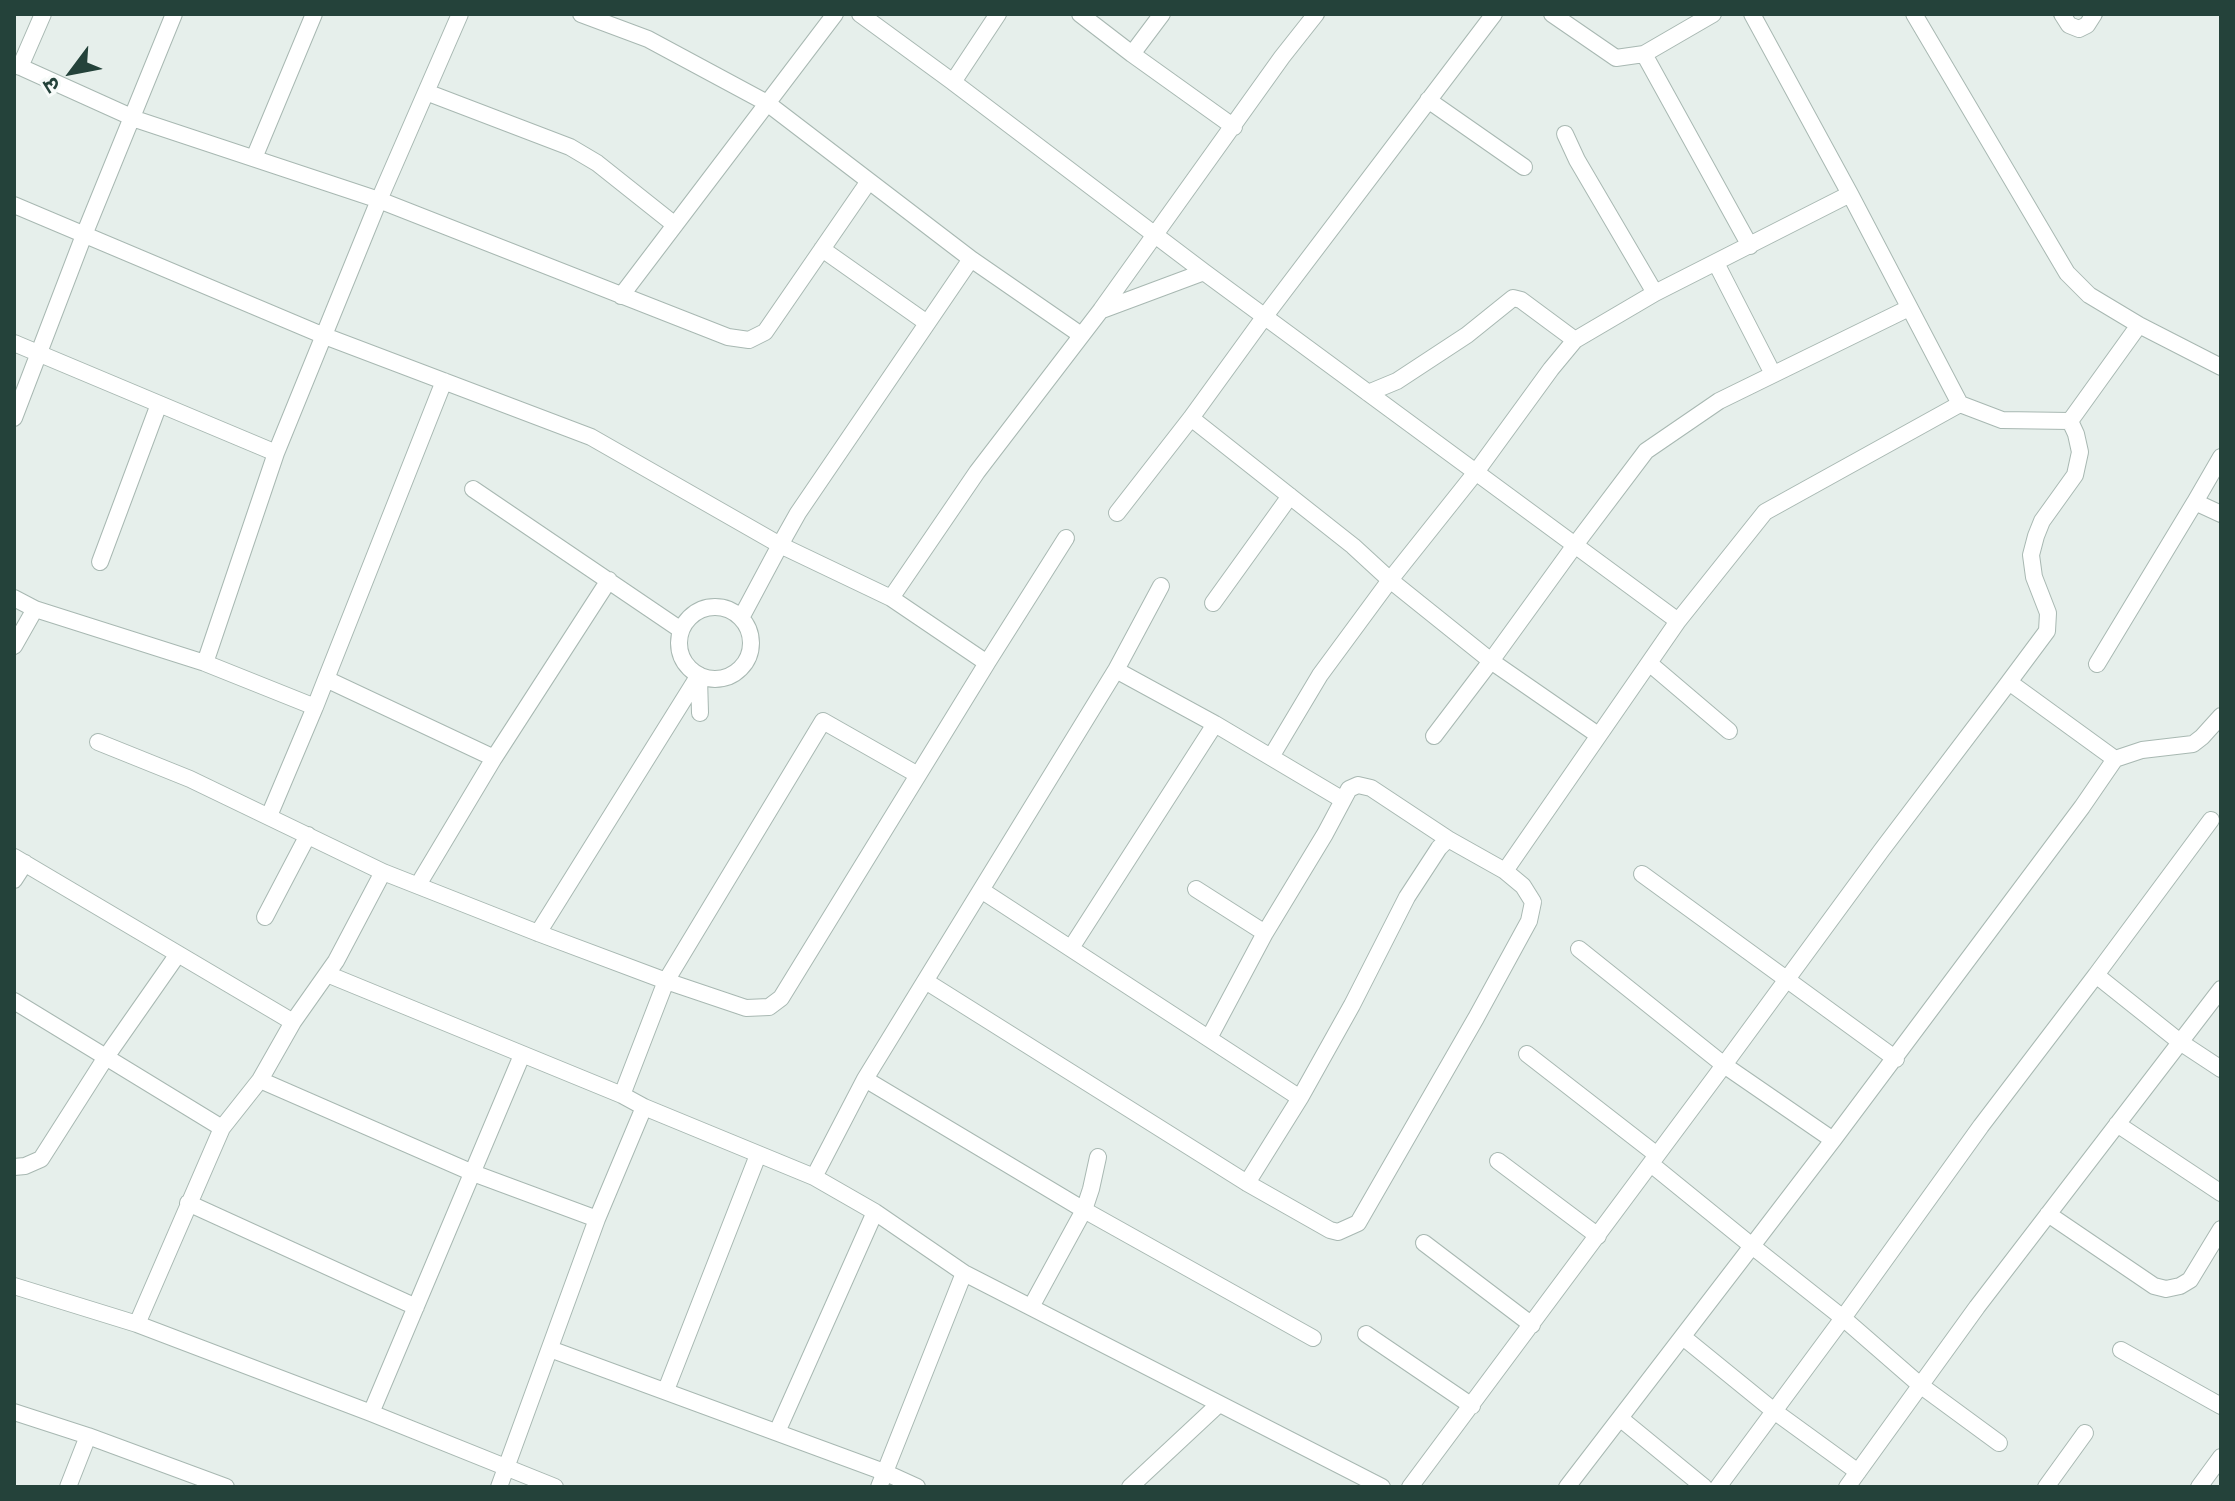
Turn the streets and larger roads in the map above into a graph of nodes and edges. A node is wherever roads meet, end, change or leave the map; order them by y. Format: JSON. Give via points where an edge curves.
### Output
{"nodes":[{"id":1,"x":43,"y":14,"type":"edge"},
{"id":2,"x":174,"y":14,"type":"edge"},
{"id":3,"x":314,"y":14,"type":"edge"},
{"id":4,"x":460,"y":14,"type":"edge"},
{"id":5,"x":581,"y":14,"type":"edge"},
{"id":6,"x":835,"y":14,"type":"edge"},
{"id":7,"x":860,"y":14,"type":"edge"},
{"id":8,"x":998,"y":14,"type":"edge"},
{"id":9,"x":1080,"y":14,"type":"edge"},
{"id":10,"x":1162,"y":14,"type":"edge"},
{"id":11,"x":1316,"y":14,"type":"edge"},
{"id":12,"x":1494,"y":14,"type":"edge"},
{"id":13,"x":1552,"y":14,"type":"edge"},
{"id":14,"x":1713,"y":14,"type":"edge"},
{"id":15,"x":1752,"y":14,"type":"edge"},
{"id":16,"x":1914,"y":14,"type":"edge"},
{"id":17,"x":2062,"y":14,"type":"edge"},
{"id":18,"x":2094,"y":14,"type":"edge"},
{"id":19,"x":1132,"y":54,"type":"junction"},
{"id":20,"x":1644,"y":54,"type":"junction"},
{"id":21,"x":17,"y":65,"type":"edge"},
{"id":22,"x":953,"y":82,"type":"junction"},
{"id":23,"x":426,"y":92,"type":"junction"},
{"id":24,"x":1428,"y":100,"type":"junction"},
{"id":25,"x":767,"y":103,"type":"junction"},
{"id":26,"x":131,"y":116,"type":"junction"},
{"id":27,"x":1234,"y":127,"type":"junction"},
{"id":28,"x":1565,"y":134,"type":"dead end"},
{"id":29,"x":254,"y":158,"type":"junction"},
{"id":30,"x":1524,"y":167,"type":"dead end"},
{"id":31,"x":869,"y":181,"type":"junction"},
{"id":32,"x":1850,"y":194,"type":"junction"},
{"id":33,"x":379,"y":200,"type":"junction"},
{"id":34,"x":14,"y":205,"type":"edge"},
{"id":35,"x":675,"y":225,"type":"junction"},
{"id":36,"x":1156,"y":234,"type":"junction"},
{"id":37,"x":84,"y":235,"type":"junction"},
{"id":38,"x":1750,"y":246,"type":"junction"},
{"id":39,"x":822,"y":249,"type":"junction"},
{"id":40,"x":971,"y":259,"type":"junction"},
{"id":41,"x":1716,"y":263,"type":"junction"},
{"id":42,"x":1204,"y":272,"type":"junction"},
{"id":43,"x":1655,"y":293,"type":"junction"},
{"id":44,"x":621,"y":296,"type":"junction"},
{"id":45,"x":1909,"y":308,"type":"junction"},
{"id":46,"x":1101,"y":310,"type":"junction"},
{"id":47,"x":1265,"y":316,"type":"junction"},
{"id":48,"x":927,"y":323,"type":"junction"},
{"id":49,"x":2139,"y":325,"type":"junction"},
{"id":50,"x":322,"y":335,"type":"junction"},
{"id":51,"x":1081,"y":335,"type":"junction"},
{"id":52,"x":1575,"y":340,"type":"junction"},
{"id":53,"x":14,"y":343,"type":"edge"},
{"id":54,"x":39,"y":353,"type":"junction"},
{"id":55,"x":2221,"y":367,"type":"edge"},
{"id":56,"x":1773,"y":374,"type":"junction"},
{"id":57,"x":444,"y":381,"type":"junction"},
{"id":58,"x":1368,"y":393,"type":"junction"},
{"id":59,"x":159,"y":404,"type":"junction"},
{"id":60,"x":1960,"y":404,"type":"junction"},
{"id":61,"x":14,"y":418,"type":"edge"},
{"id":62,"x":1191,"y":418,"type":"junction"},
{"id":63,"x":2070,"y":421,"type":"junction"},
{"id":64,"x":276,"y":453,"type":"junction"},
{"id":65,"x":2221,"y":457,"type":"edge"},
{"id":66,"x":1476,"y":472,"type":"junction"},
{"id":67,"x":473,"y":489,"type":"dead end"},
{"id":68,"x":1290,"y":496,"type":"junction"},
{"id":69,"x":2195,"y":502,"type":"junction"},
{"id":70,"x":1117,"y":513,"type":"dead end"},
{"id":71,"x":2221,"y":514,"type":"edge"},
{"id":72,"x":1066,"y":538,"type":"dead end"},
{"id":73,"x":780,"y":545,"type":"junction"},
{"id":74,"x":1575,"y":545,"type":"junction"},
{"id":75,"x":100,"y":562,"type":"dead end"},
{"id":76,"x":609,"y":580,"type":"junction"},
{"id":77,"x":1390,"y":580,"type":"junction"},
{"id":78,"x":1161,"y":586,"type":"dead end"},
{"id":79,"x":14,"y":598,"type":"edge"},
{"id":80,"x":891,"y":598,"type":"junction"},
{"id":81,"x":1213,"y":603,"type":"dead end"},
{"id":82,"x":35,"y":609,"type":"junction"},
{"id":83,"x":741,"y":618,"type":"junction"},
{"id":84,"x":1678,"y":621,"type":"junction"},
{"id":85,"x":681,"y":630,"type":"junction"},
{"id":86,"x":14,"y":646,"type":"edge"},
{"id":87,"x":1491,"y":661,"type":"junction"},
{"id":88,"x":205,"y":663,"type":"junction"},
{"id":89,"x":987,"y":663,"type":"junction"},
{"id":90,"x":1649,"y":663,"type":"junction"},
{"id":91,"x":2097,"y":664,"type":"dead end"},
{"id":92,"x":1116,"y":670,"type":"junction"},
{"id":93,"x":699,"y":675,"type":"junction"},
{"id":94,"x":326,"y":679,"type":"junction"},
{"id":95,"x":2009,"y":682,"type":"junction"},
{"id":96,"x":315,"y":707,"type":"junction"},
{"id":97,"x":700,"y":713,"type":"dead end"},
{"id":98,"x":2221,"y":716,"type":"edge"},
{"id":99,"x":1215,"y":724,"type":"junction"},
{"id":100,"x":1729,"y":731,"type":"dead end"},
{"id":101,"x":1598,"y":735,"type":"junction"},
{"id":102,"x":1434,"y":736,"type":"dead end"},
{"id":103,"x":98,"y":742,"type":"dead end"},
{"id":104,"x":1271,"y":757,"type":"junction"},
{"id":105,"x":494,"y":758,"type":"junction"},
{"id":106,"x":2115,"y":759,"type":"junction"},
{"id":107,"x":918,"y":775,"type":"junction"},
{"id":108,"x":1343,"y":800,"type":"junction"},
{"id":109,"x":269,"y":816,"type":"junction"},
{"id":110,"x":2211,"y":820,"type":"dead end"},
{"id":111,"x":308,"y":835,"type":"junction"},
{"id":112,"x":1448,"y":839,"type":"junction"},
{"id":113,"x":19,"y":860,"type":"edge"},
{"id":114,"x":1505,"y":871,"type":"junction"},
{"id":115,"x":383,"y":872,"type":"junction"},
{"id":116,"x":1642,"y":874,"type":"dead end"},
{"id":117,"x":14,"y":880,"type":"edge"},
{"id":118,"x":418,"y":885,"type":"junction"},
{"id":119,"x":1196,"y":889,"type":"dead end"},
{"id":120,"x":981,"y":890,"type":"junction"},
{"id":121,"x":265,"y":917,"type":"dead end"},
{"id":122,"x":538,"y":933,"type":"junction"},
{"id":123,"x":1265,"y":933,"type":"junction"},
{"id":124,"x":1071,"y":948,"type":"junction"},
{"id":125,"x":1579,"y":949,"type":"dead end"},
{"id":126,"x":178,"y":954,"type":"junction"},
{"id":127,"x":327,"y":974,"type":"junction"},
{"id":128,"x":2096,"y":975,"type":"junction"},
{"id":129,"x":1787,"y":980,"type":"junction"},
{"id":130,"x":666,"y":981,"type":"junction"},
{"id":131,"x":927,"y":982,"type":"junction"},
{"id":132,"x":2221,"y":989,"type":"edge"},
{"id":133,"x":14,"y":1001,"type":"edge"},
{"id":134,"x":293,"y":1022,"type":"junction"},
{"id":135,"x":1209,"y":1038,"type":"junction"},
{"id":136,"x":2180,"y":1042,"type":"junction"},
{"id":137,"x":1527,"y":1054,"type":"dead end"},
{"id":138,"x":522,"y":1055,"type":"junction"},
{"id":139,"x":106,"y":1057,"type":"junction"},
{"id":140,"x":1896,"y":1059,"type":"junction"},
{"id":141,"x":1724,"y":1065,"type":"junction"},
{"id":142,"x":2221,"y":1069,"type":"edge"},
{"id":143,"x":865,"y":1079,"type":"junction"},
{"id":144,"x":260,"y":1080,"type":"junction"},
{"id":145,"x":622,"y":1095,"type":"junction"},
{"id":146,"x":1300,"y":1098,"type":"junction"},
{"id":147,"x":644,"y":1107,"type":"junction"},
{"id":148,"x":2117,"y":1124,"type":"junction"},
{"id":149,"x":222,"y":1128,"type":"junction"},
{"id":150,"x":1833,"y":1140,"type":"junction"},
{"id":151,"x":758,"y":1155,"type":"junction"},
{"id":152,"x":1098,"y":1157,"type":"dead end"},
{"id":153,"x":1654,"y":1160,"type":"junction"},
{"id":154,"x":1498,"y":1161,"type":"dead end"},
{"id":155,"x":14,"y":1167,"type":"edge"},
{"id":156,"x":473,"y":1173,"type":"junction"},
{"id":157,"x":814,"y":1177,"type":"junction"},
{"id":158,"x":1247,"y":1183,"type":"junction"},
{"id":159,"x":2221,"y":1193,"type":"edge"},
{"id":160,"x":188,"y":1203,"type":"junction"},
{"id":161,"x":1084,"y":1210,"type":"junction"},
{"id":162,"x":875,"y":1212,"type":"junction"},
{"id":163,"x":2048,"y":1214,"type":"junction"},
{"id":164,"x":597,"y":1219,"type":"junction"},
{"id":165,"x":2221,"y":1229,"type":"edge"},
{"id":166,"x":1598,"y":1236,"type":"junction"},
{"id":167,"x":1424,"y":1243,"type":"dead end"},
{"id":168,"x":1752,"y":1246,"type":"junction"},
{"id":169,"x":964,"y":1273,"type":"junction"},
{"id":170,"x":14,"y":1286,"type":"edge"},
{"id":171,"x":416,"y":1307,"type":"junction"},
{"id":172,"x":1031,"y":1307,"type":"junction"},
{"id":173,"x":1843,"y":1318,"type":"junction"},
{"id":174,"x":137,"y":1324,"type":"junction"},
{"id":175,"x":1532,"y":1325,"type":"junction"},
{"id":176,"x":1366,"y":1334,"type":"dead end"},
{"id":177,"x":1683,"y":1337,"type":"junction"},
{"id":178,"x":1313,"y":1338,"type":"dead end"},
{"id":179,"x":550,"y":1349,"type":"junction"},
{"id":180,"x":2121,"y":1350,"type":"dead end"},
{"id":181,"x":1920,"y":1385,"type":"junction"},
{"id":182,"x":666,"y":1390,"type":"junction"},
{"id":183,"x":1219,"y":1404,"type":"junction"},
{"id":184,"x":1472,"y":1406,"type":"junction"},
{"id":185,"x":2221,"y":1406,"type":"edge"},
{"id":186,"x":1774,"y":1411,"type":"junction"},
{"id":187,"x":14,"y":1412,"type":"edge"},
{"id":188,"x":371,"y":1413,"type":"junction"},
{"id":189,"x":1621,"y":1419,"type":"junction"},
{"id":190,"x":777,"y":1432,"type":"junction"},
{"id":191,"x":2085,"y":1433,"type":"dead end"},
{"id":192,"x":88,"y":1436,"type":"junction"},
{"id":193,"x":1999,"y":1443,"type":"dead end"},
{"id":194,"x":2221,"y":1457,"type":"edge"},
{"id":195,"x":507,"y":1468,"type":"junction"},
{"id":196,"x":1858,"y":1472,"type":"junction"},
{"id":197,"x":882,"y":1480,"type":"edge"},
{"id":198,"x":221,"y":1486,"type":"edge"},
{"id":199,"x":68,"y":1487,"type":"edge"},
{"id":200,"x":499,"y":1487,"type":"edge"},
{"id":201,"x":555,"y":1487,"type":"edge"},
{"id":202,"x":917,"y":1487,"type":"edge"},
{"id":203,"x":1130,"y":1487,"type":"edge"},
{"id":204,"x":1382,"y":1487,"type":"edge"},
{"id":205,"x":1410,"y":1487,"type":"edge"},
{"id":206,"x":1567,"y":1487,"type":"edge"},
{"id":207,"x":1704,"y":1487,"type":"edge"},
{"id":208,"x":1718,"y":1487,"type":"edge"},
{"id":209,"x":1847,"y":1487,"type":"edge"},
{"id":210,"x":2046,"y":1487,"type":"edge"},
{"id":211,"x":2199,"y":1487,"type":"edge"}],
"edges":[{"from":1,"to":21,"type":"street"},
{"from":2,"to":26,"type":"street"},
{"from":3,"to":29,"type":"street"},
{"from":4,"to":23,"type":"street"},
{"from":5,"to":25,"type":"street","via":[[648,39]]},
{"from":6,"to":25,"type":"street"},
{"from":7,"to":22,"type":"street"},
{"from":8,"to":22,"type":"street"},
{"from":9,"to":19,"type":"street"},
{"from":10,"to":19,"type":"street"},
{"from":11,"to":27,"type":"street"},
{"from":12,"to":24,"type":"street"},
{"from":13,"to":20,"type":"street","via":[[1616,58]]},
{"from":14,"to":20,"type":"street"},
{"from":15,"to":32,"type":"street"},
{"from":16,"to":49,"type":"street","via":[[2067,273],[2089,295]]},
{"from":17,"to":18,"type":"street","via":[[2079,29]]},
{"from":19,"to":27,"type":"street"},
{"from":20,"to":38,"type":"street"},
{"from":21,"to":26,"type":"street"},
{"from":22,"to":36,"type":"street"},
{"from":23,"to":33,"type":"street"},
{"from":23,"to":35,"type":"street","via":[[570,147]]},
{"from":24,"to":30,"type":"street"},
{"from":24,"to":47,"type":"street"},
{"from":25,"to":31,"type":"street"},
{"from":25,"to":35,"type":"street"},
{"from":26,"to":29,"type":"street"},
{"from":26,"to":37,"type":"street"},
{"from":27,"to":36,"type":"street"},
{"from":28,"to":43,"type":"street"},
{"from":29,"to":33,"type":"street"},
{"from":31,"to":39,"type":"street"},
{"from":31,"to":40,"type":"street"},
{"from":32,"to":38,"type":"street"},
{"from":32,"to":45,"type":"street"},
{"from":33,"to":44,"type":"street"},
{"from":33,"to":50,"type":"street"},
{"from":34,"to":37,"type":"street"},
{"from":35,"to":44,"type":"street"},
{"from":36,"to":42,"type":"street"},
{"from":36,"to":46,"type":"street"},
{"from":37,"to":50,"type":"street"},
{"from":37,"to":54,"type":"street"},
{"from":38,"to":41,"type":"street"},
{"from":39,"to":44,"type":"street","via":[[765,332],[749,340]]},
{"from":39,"to":48,"type":"street"},
{"from":40,"to":48,"type":"street"},
{"from":40,"to":51,"type":"street"},
{"from":41,"to":43,"type":"street"},
{"from":41,"to":56,"type":"street"},
{"from":42,"to":46,"type":"street"},
{"from":42,"to":47,"type":"street"},
{"from":43,"to":52,"type":"street"},
{"from":45,"to":56,"type":"street"},
{"from":45,"to":60,"type":"street"},
{"from":46,"to":51,"type":"street"},
{"from":47,"to":58,"type":"street"},
{"from":47,"to":62,"type":"street"},
{"from":48,"to":73,"type":"street"},
{"from":49,"to":55,"type":"street"},
{"from":49,"to":63,"type":"street"},
{"from":50,"to":57,"type":"street"},
{"from":50,"to":64,"type":"street"},
{"from":51,"to":80,"type":"street","via":[[977,472]]},
{"from":52,"to":58,"type":"street","via":[[1513,298],[1397,381]]},
{"from":52,"to":66,"type":"street"},
{"from":53,"to":54,"type":"street"},
{"from":54,"to":59,"type":"street"},
{"from":54,"to":61,"type":"street"},
{"from":56,"to":74,"type":"street","via":[[1719,401],[1646,451]]},
{"from":57,"to":73,"type":"street","via":[[591,437]]},
{"from":57,"to":94,"type":"street"},
{"from":58,"to":66,"type":"street"},
{"from":59,"to":64,"type":"street"},
{"from":59,"to":75,"type":"street"},
{"from":60,"to":63,"type":"street","via":[[2002,420]]},
{"from":60,"to":84,"type":"street","via":[[1765,512]]},
{"from":62,"to":68,"type":"street"},
{"from":62,"to":70,"type":"street"},
{"from":63,"to":95,"type":"street","via":[[2080,452],[2075,475],[2042,521],[2031,555],[2048,613],[2047,631]]},
{"from":64,"to":88,"type":"street"},
{"from":65,"to":69,"type":"street"},
{"from":66,"to":74,"type":"street"},
{"from":66,"to":77,"type":"street"},
{"from":67,"to":76,"type":"street"},
{"from":68,"to":77,"type":"street"},
{"from":68,"to":81,"type":"street"},
{"from":69,"to":71,"type":"street"},
{"from":69,"to":91,"type":"street"},
{"from":72,"to":89,"type":"street"},
{"from":73,"to":80,"type":"street"},
{"from":73,"to":83,"type":"street"},
{"from":74,"to":84,"type":"street"},
{"from":74,"to":87,"type":"street"},
{"from":76,"to":85,"type":"street"},
{"from":76,"to":105,"type":"street"},
{"from":77,"to":87,"type":"street"},
{"from":77,"to":104,"type":"street","via":[[1320,675]]},
{"from":78,"to":92,"type":"street"},
{"from":79,"to":82,"type":"street"},
{"from":80,"to":89,"type":"street"},
{"from":82,"to":86,"type":"street"},
{"from":82,"to":88,"type":"street"},
{"from":83,"to":85,"type":"street","via":[[713,606],[694,613]]},
{"from":83,"to":93,"type":"street","via":[[750,635],[745,662],[720,678]]},
{"from":84,"to":90,"type":"street"},
{"from":85,"to":93,"type":"street","via":[[680,651]]},
{"from":87,"to":101,"type":"street"},
{"from":87,"to":102,"type":"street"},
{"from":88,"to":96,"type":"street"},
{"from":89,"to":107,"type":"street"},
{"from":90,"to":100,"type":"street"},
{"from":90,"to":101,"type":"street"},
{"from":92,"to":99,"type":"street"},
{"from":92,"to":120,"type":"street"},
{"from":93,"to":97,"type":"street"},
{"from":93,"to":122,"type":"street"},
{"from":94,"to":96,"type":"street"},
{"from":94,"to":105,"type":"street"},
{"from":95,"to":106,"type":"street"},
{"from":95,"to":129,"type":"street"},
{"from":96,"to":109,"type":"street"},
{"from":98,"to":106,"type":"street","via":[[2193,744]]},
{"from":99,"to":104,"type":"street"},
{"from":99,"to":124,"type":"street"},
{"from":101,"to":114,"type":"street"},
{"from":103,"to":109,"type":"street"},
{"from":104,"to":108,"type":"street"},
{"from":105,"to":118,"type":"street"},
{"from":106,"to":140,"type":"street"},
{"from":107,"to":130,"type":"street","via":[[781,998],[769,1007],[746,1008]]},
{"from":107,"to":130,"type":"street","via":[[823,721]]},
{"from":108,"to":112,"type":"street","via":[[1358,785],[1371,788]]},
{"from":108,"to":123,"type":"street"},
{"from":109,"to":111,"type":"street"},
{"from":110,"to":128,"type":"street"},
{"from":111,"to":115,"type":"street"},
{"from":111,"to":121,"type":"street"},
{"from":112,"to":114,"type":"street"},
{"from":112,"to":146,"type":"street","via":[[1407,897]]},
{"from":113,"to":117,"type":"street"},
{"from":113,"to":126,"type":"street"},
{"from":114,"to":158,"type":"street","via":[[1533,902],[1529,921],[1358,1223],[1330,1230]]},
{"from":115,"to":118,"type":"street"},
{"from":115,"to":127,"type":"street"},
{"from":116,"to":129,"type":"street"},
{"from":118,"to":122,"type":"street"},
{"from":119,"to":123,"type":"street"},
{"from":120,"to":124,"type":"street"},
{"from":120,"to":131,"type":"street"},
{"from":122,"to":130,"type":"street"},
{"from":123,"to":135,"type":"street"},
{"from":124,"to":135,"type":"street"},
{"from":125,"to":141,"type":"street"},
{"from":126,"to":134,"type":"street"},
{"from":126,"to":139,"type":"street"},
{"from":127,"to":134,"type":"street"},
{"from":127,"to":138,"type":"street"},
{"from":128,"to":136,"type":"street"},
{"from":128,"to":173,"type":"street"},
{"from":129,"to":140,"type":"street"},
{"from":129,"to":141,"type":"street"},
{"from":130,"to":145,"type":"street"},
{"from":131,"to":143,"type":"street"},
{"from":131,"to":158,"type":"street"},
{"from":132,"to":136,"type":"street"},
{"from":133,"to":139,"type":"street"},
{"from":134,"to":144,"type":"street"},
{"from":135,"to":146,"type":"street"},
{"from":136,"to":142,"type":"street"},
{"from":136,"to":148,"type":"street"},
{"from":137,"to":153,"type":"street"},
{"from":138,"to":145,"type":"street"},
{"from":138,"to":156,"type":"street"},
{"from":139,"to":149,"type":"street"},
{"from":139,"to":155,"type":"street","via":[[41,1159]]},
{"from":140,"to":150,"type":"street"},
{"from":141,"to":150,"type":"street"},
{"from":141,"to":153,"type":"street"},
{"from":143,"to":157,"type":"street"},
{"from":143,"to":161,"type":"street"},
{"from":144,"to":149,"type":"street"},
{"from":144,"to":156,"type":"street"},
{"from":145,"to":147,"type":"street"},
{"from":146,"to":158,"type":"street"},
{"from":147,"to":151,"type":"street"},
{"from":147,"to":164,"type":"street"},
{"from":148,"to":159,"type":"street"},
{"from":148,"to":163,"type":"street"},
{"from":149,"to":160,"type":"street"},
{"from":150,"to":168,"type":"street"},
{"from":151,"to":157,"type":"street"},
{"from":151,"to":182,"type":"street"},
{"from":152,"to":161,"type":"street"},
{"from":153,"to":166,"type":"street"},
{"from":153,"to":168,"type":"street"},
{"from":154,"to":166,"type":"street"},
{"from":156,"to":164,"type":"street"},
{"from":156,"to":171,"type":"street"},
{"from":157,"to":162,"type":"street"},
{"from":160,"to":171,"type":"street"},
{"from":160,"to":174,"type":"street"},
{"from":161,"to":172,"type":"street"},
{"from":161,"to":178,"type":"street"},
{"from":162,"to":169,"type":"street"},
{"from":162,"to":190,"type":"street"},
{"from":163,"to":165,"type":"street","via":[[2166,1289],[2190,1280]]},
{"from":163,"to":181,"type":"street"},
{"from":164,"to":179,"type":"street"},
{"from":166,"to":175,"type":"street"},
{"from":167,"to":175,"type":"street"},
{"from":168,"to":173,"type":"street"},
{"from":168,"to":177,"type":"street"},
{"from":169,"to":172,"type":"street"},
{"from":169,"to":197,"type":"street"},
{"from":170,"to":174,"type":"street"},
{"from":171,"to":188,"type":"street"},
{"from":172,"to":183,"type":"street"},
{"from":173,"to":181,"type":"street"},
{"from":173,"to":186,"type":"street"},
{"from":174,"to":188,"type":"street"},
{"from":175,"to":184,"type":"street"},
{"from":176,"to":184,"type":"street"},
{"from":177,"to":186,"type":"street"},
{"from":177,"to":189,"type":"street"},
{"from":179,"to":182,"type":"street"},
{"from":179,"to":195,"type":"street"},
{"from":180,"to":185,"type":"street"},
{"from":181,"to":193,"type":"street"},
{"from":181,"to":196,"type":"street"},
{"from":182,"to":190,"type":"street"},
{"from":183,"to":203,"type":"street"},
{"from":183,"to":204,"type":"street"},
{"from":184,"to":205,"type":"street"},
{"from":186,"to":196,"type":"street"},
{"from":186,"to":208,"type":"street"},
{"from":187,"to":192,"type":"street"},
{"from":188,"to":195,"type":"street"},
{"from":189,"to":206,"type":"street"},
{"from":189,"to":207,"type":"street"},
{"from":190,"to":197,"type":"street"},
{"from":191,"to":210,"type":"street"},
{"from":192,"to":198,"type":"street"},
{"from":192,"to":199,"type":"street"},
{"from":194,"to":211,"type":"street"},
{"from":195,"to":200,"type":"street"},
{"from":195,"to":201,"type":"street"},
{"from":196,"to":209,"type":"street"},
{"from":197,"to":202,"type":"street"}]}
